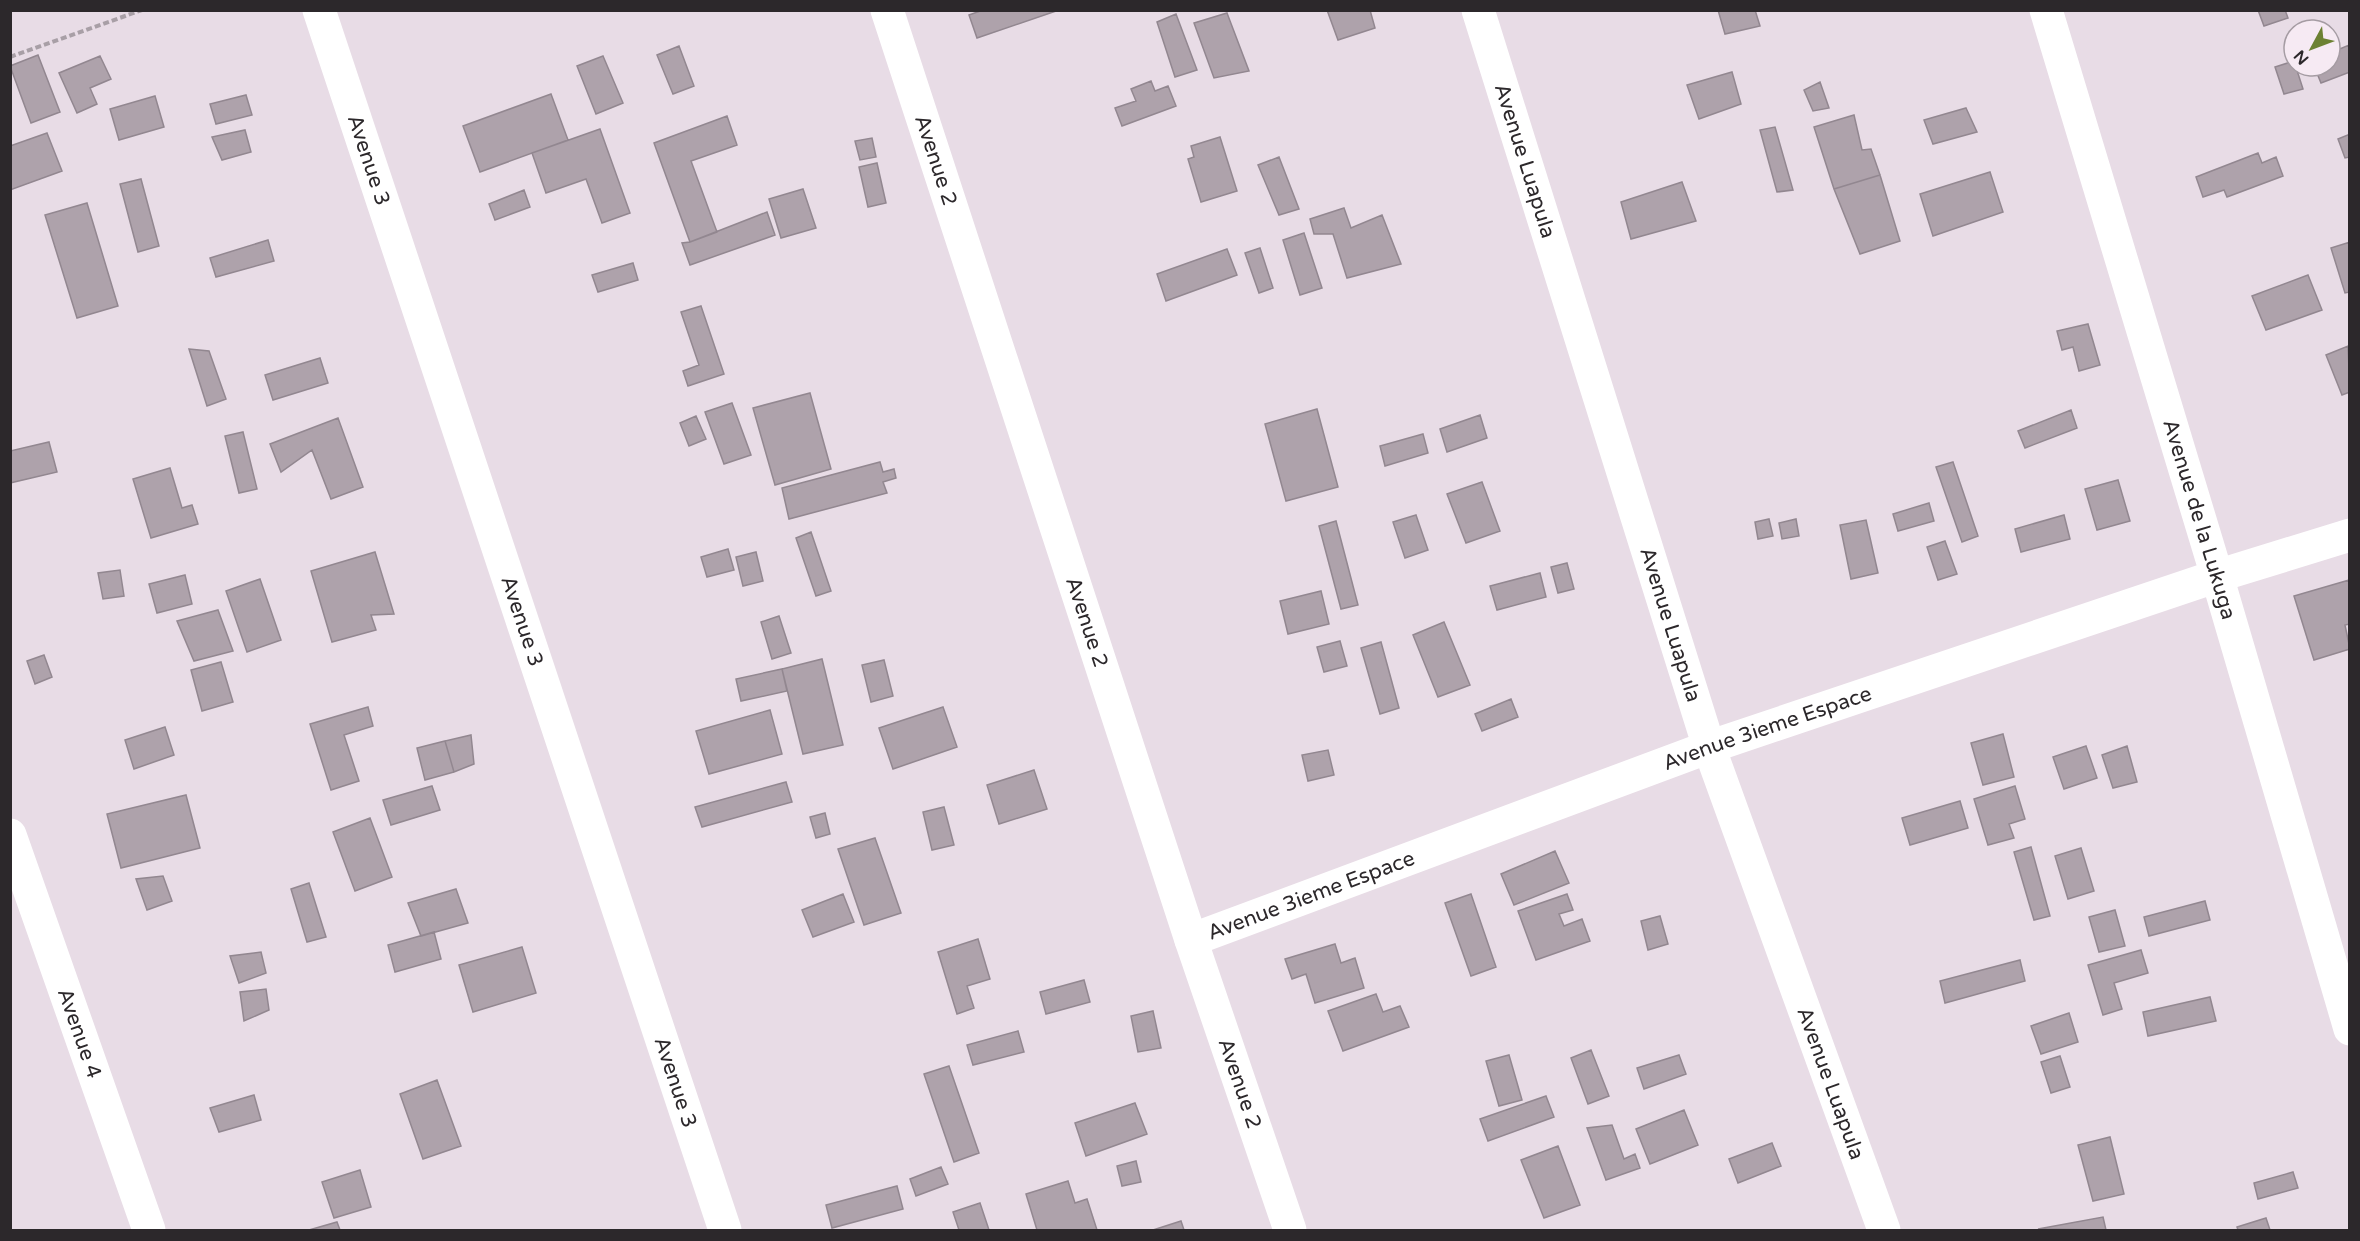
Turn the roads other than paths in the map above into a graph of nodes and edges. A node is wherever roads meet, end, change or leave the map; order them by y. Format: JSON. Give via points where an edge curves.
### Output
{"nodes":[{"id":1,"x":319,"y":10,"type":"edge"},
{"id":2,"x":887,"y":10,"type":"edge"},
{"id":3,"x":1479,"y":10,"type":"edge"},
{"id":4,"x":2046,"y":10,"type":"edge"},
{"id":5,"x":2349,"y":535,"type":"edge"},
{"id":6,"x":2217,"y":576,"type":"junction"},
{"id":7,"x":1709,"y":747,"type":"junction"},
{"id":8,"x":10,"y":835,"type":"edge"},
{"id":9,"x":1191,"y":940,"type":"junction"},
{"id":10,"x":2349,"y":1029,"type":"edge"},
{"id":11,"x":149,"y":1230,"type":"edge"},
{"id":12,"x":725,"y":1230,"type":"edge"},
{"id":13,"x":1290,"y":1230,"type":"edge"},
{"id":14,"x":1884,"y":1230,"type":"edge"}],
"edges":[{"from":1,"to":12,"type":"street","name":"Avenue 3"},
{"from":2,"to":9,"type":"street","name":"Avenue 2"},
{"from":3,"to":7,"type":"street","name":"Avenue Luapula"},
{"from":4,"to":6,"type":"street","name":"Avenue de la Lukuga"},
{"from":5,"to":6,"type":"street","name":"Avenue 3ieme Espace"},
{"from":6,"to":7,"type":"street","name":"Avenue 3ieme Espace"},
{"from":6,"to":10,"type":"street","name":"Avenue de la Lukuga"},
{"from":7,"to":9,"type":"street","name":"Avenue 3ieme Espace"},
{"from":7,"to":14,"type":"street","name":"Avenue Luapula"},
{"from":8,"to":11,"type":"street","name":"Avenue 4"},
{"from":9,"to":13,"type":"street","name":"Avenue 2"}]}
